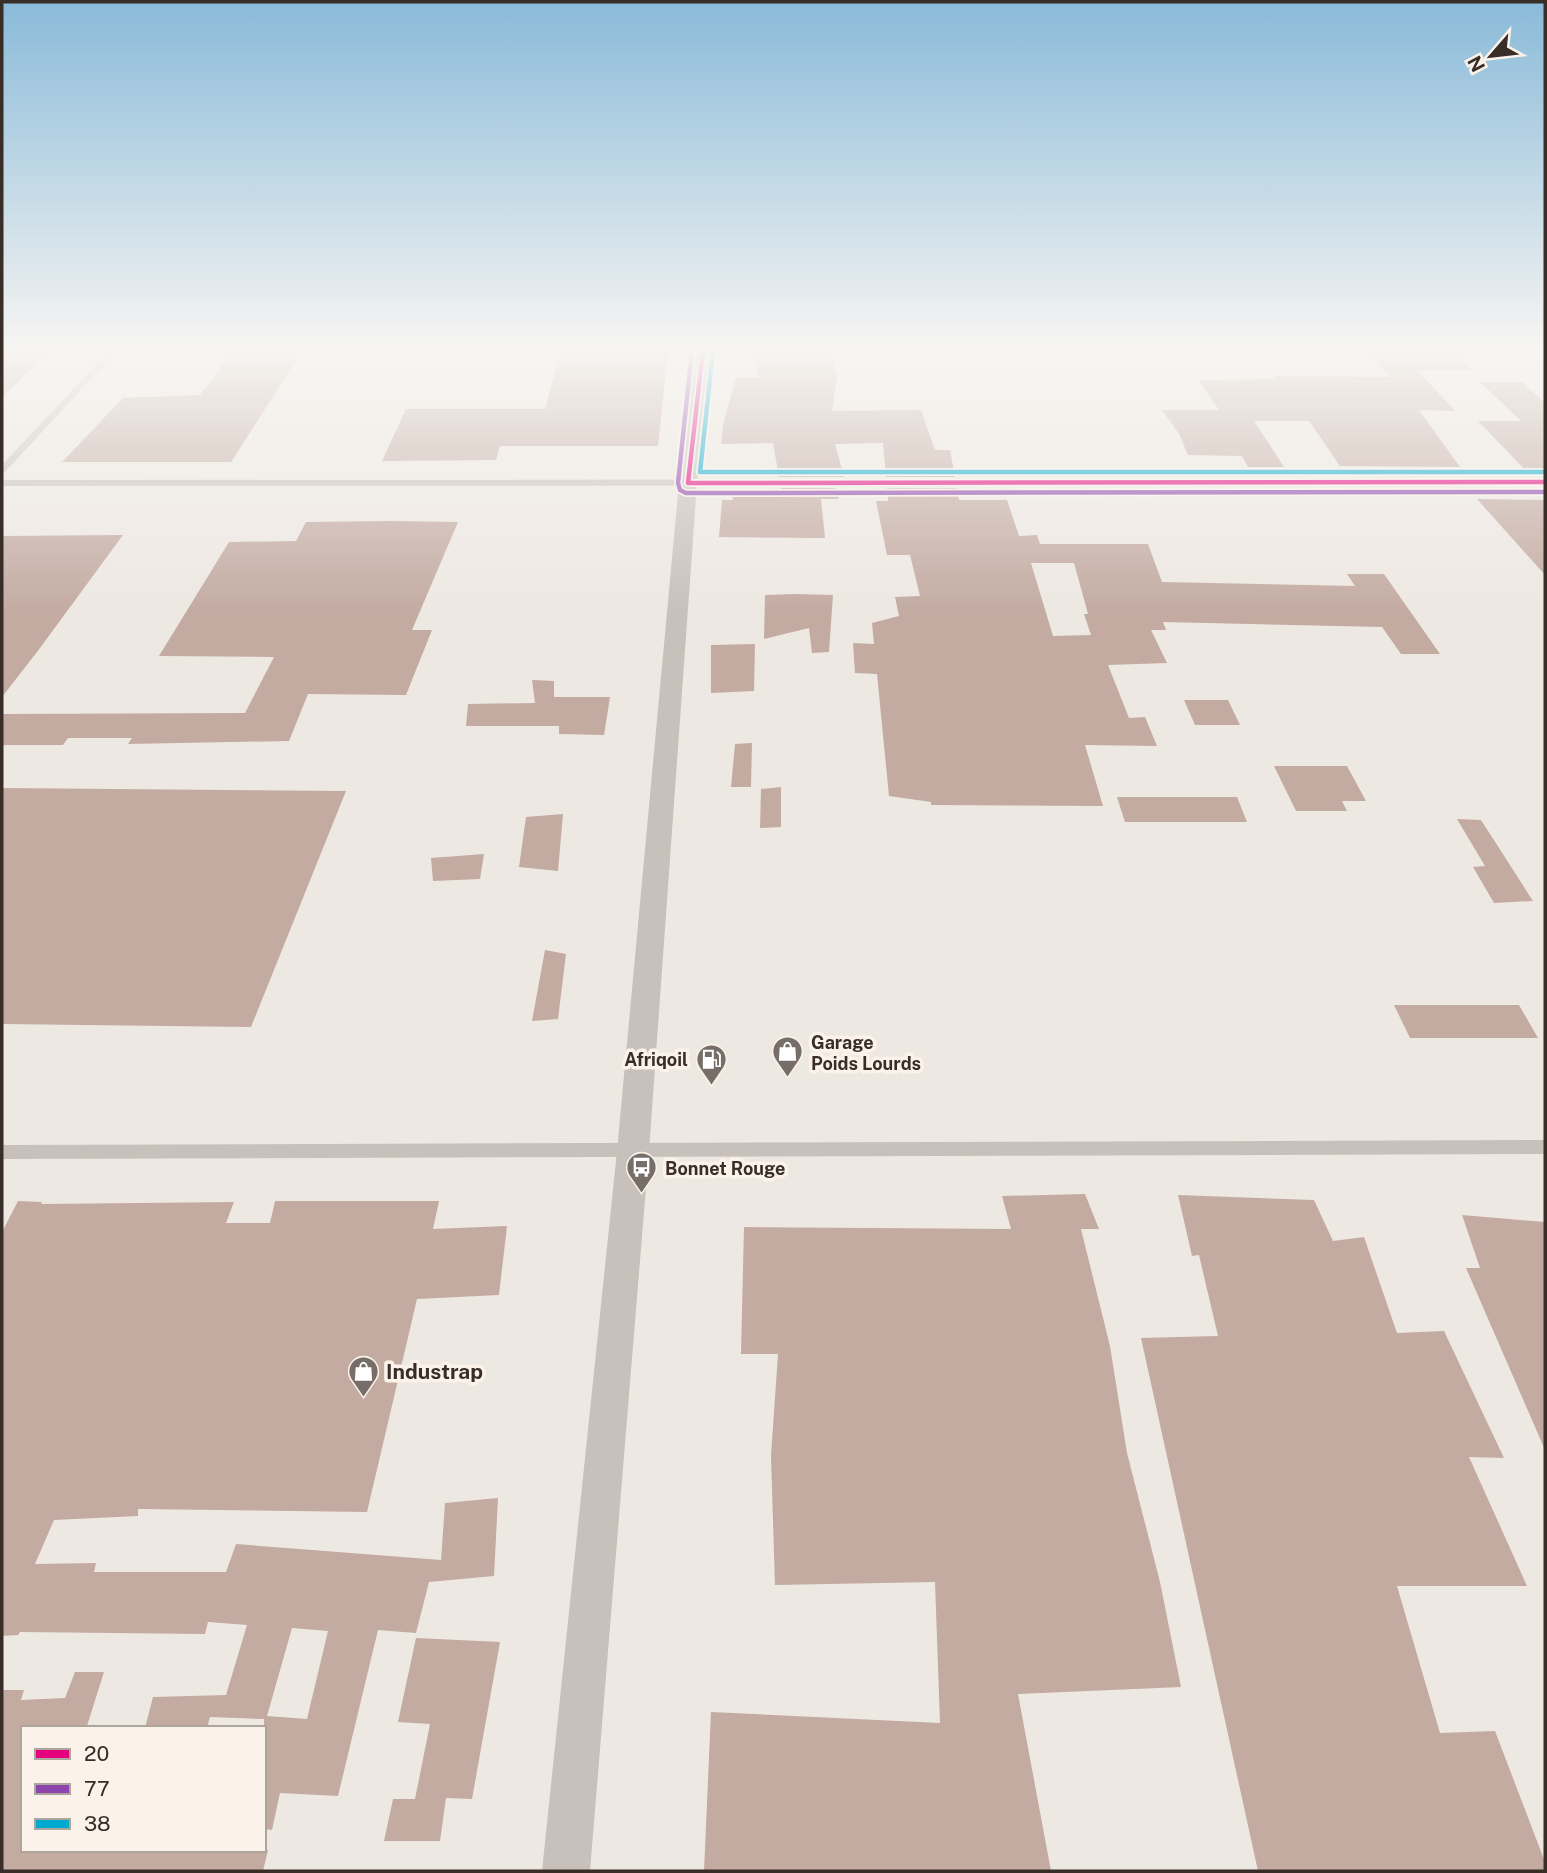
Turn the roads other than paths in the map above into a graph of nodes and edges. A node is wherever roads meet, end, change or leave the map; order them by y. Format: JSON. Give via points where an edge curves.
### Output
{"nodes":[{"id":1,"x":32,"y":437,"type":"edge"},
{"id":2,"x":693,"y":437,"type":"edge"},
{"id":3,"x":2,"y":470,"type":"edge"},
{"id":4,"x":1545,"y":482,"type":"edge"},
{"id":5,"x":2,"y":483,"type":"edge"},
{"id":6,"x":688,"y":483,"type":"junction"},
{"id":7,"x":1545,"y":1147,"type":"edge"},
{"id":8,"x":633,"y":1151,"type":"junction"},
{"id":9,"x":2,"y":1152,"type":"edge"},
{"id":10,"x":566,"y":1871,"type":"edge"}],
"edges":[{"from":1,"to":3,"type":"lane"},
{"from":2,"to":6,"type":"street"},
{"from":4,"to":6,"type":"lane"},
{"from":5,"to":6,"type":"lane"},
{"from":6,"to":8,"type":"street"},
{"from":7,"to":8,"type":"lane"},
{"from":8,"to":9,"type":"lane"},
{"from":8,"to":10,"type":"street"}]}
